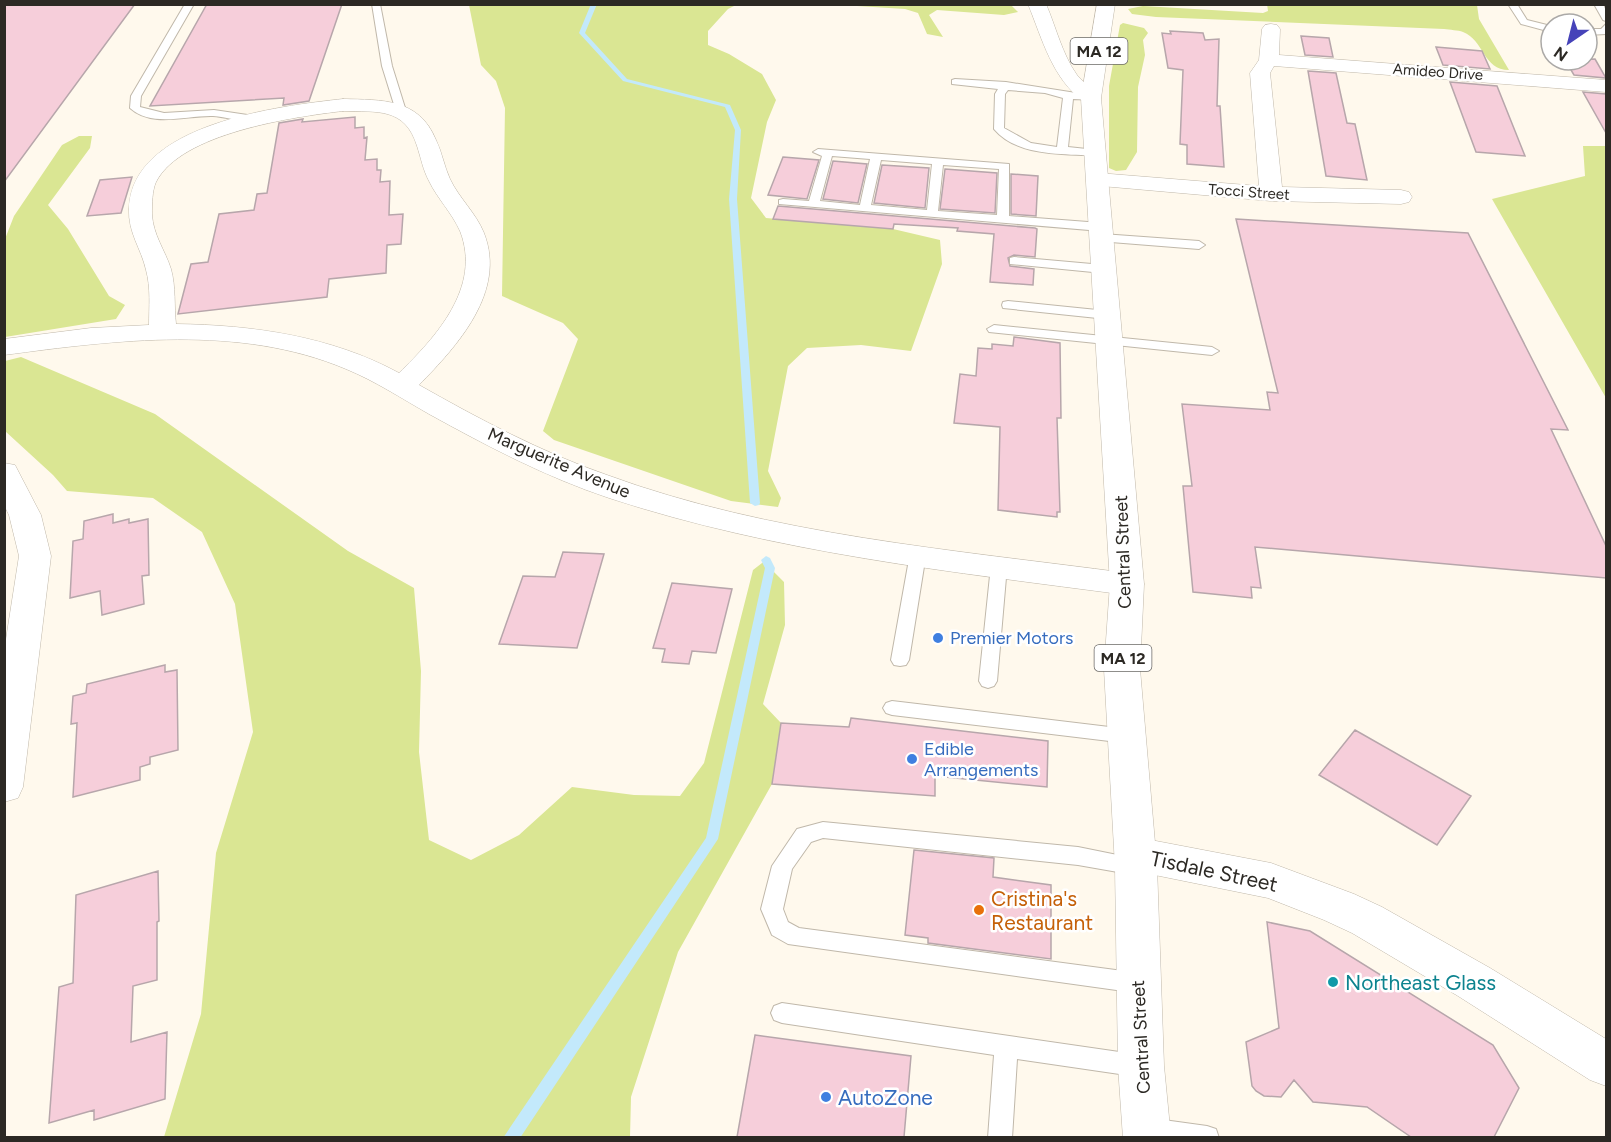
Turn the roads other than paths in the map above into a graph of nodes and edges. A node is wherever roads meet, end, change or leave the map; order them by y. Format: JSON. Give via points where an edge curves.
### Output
{"nodes":[{"id":1,"x":190,"y":4,"type":"edge"},
{"id":2,"x":376,"y":4,"type":"edge"},
{"id":3,"x":1036,"y":4,"type":"edge"},
{"id":4,"x":1106,"y":4,"type":"edge"},
{"id":5,"x":1512,"y":4,"type":"edge"},
{"id":6,"x":1598,"y":4,"type":"edge"},
{"id":7,"x":1606,"y":18,"type":"edge"},
{"id":8,"x":1539,"y":26,"type":"edge"},
{"id":9,"x":1271,"y":29,"type":"dead end"},
{"id":10,"x":1269,"y":60,"type":"junction"},
{"id":11,"x":955,"y":82,"type":"dead end"},
{"id":12,"x":1006,"y":85,"type":"junction"},
{"id":13,"x":1606,"y":86,"type":"edge"},
{"id":14,"x":1068,"y":96,"type":"junction"},
{"id":15,"x":1091,"y":98,"type":"junction"},
{"id":16,"x":401,"y":111,"type":"junction"},
{"id":17,"x":257,"y":119,"type":"junction"},
{"id":18,"x":1062,"y":150,"type":"junction"},
{"id":19,"x":876,"y":156,"type":"junction"},
{"id":20,"x":938,"y":161,"type":"junction"},
{"id":21,"x":1097,"y":166,"type":"junction"},
{"id":22,"x":1271,"y":194,"type":"junction"},
{"id":23,"x":1401,"y":196,"type":"dead end"},
{"id":24,"x":783,"y":202,"type":"dead end"},
{"id":25,"x":814,"y":204,"type":"junction"},
{"id":26,"x":865,"y":208,"type":"junction"},
{"id":27,"x":932,"y":214,"type":"junction"},
{"id":28,"x":1003,"y":219,"type":"junction"},
{"id":29,"x":1102,"y":245,"type":"junction"},
{"id":30,"x":1199,"y":245,"type":"dead end"},
{"id":31,"x":1014,"y":261,"type":"dead end"},
{"id":32,"x":1008,"y":305,"type":"dead end"},
{"id":33,"x":994,"y":328,"type":"dead end"},
{"id":34,"x":1108,"y":328,"type":"junction"},
{"id":35,"x":163,"y":330,"type":"junction"},
{"id":36,"x":4,"y":347,"type":"edge"},
{"id":37,"x":1212,"y":351,"type":"dead end"},
{"id":38,"x":403,"y":385,"type":"junction"},
{"id":39,"x":4,"y":472,"type":"edge"},
{"id":40,"x":918,"y":554,"type":"junction"},
{"id":41,"x":999,"y":566,"type":"junction"},
{"id":42,"x":1128,"y":584,"type":"junction"},
{"id":43,"x":14,"y":649,"type":"edge"},
{"id":44,"x":900,"y":660,"type":"dead end"},
{"id":45,"x":988,"y":681,"type":"dead end"},
{"id":46,"x":892,"y":708,"type":"dead end"},
{"id":47,"x":1126,"y":736,"type":"junction"},
{"id":48,"x":4,"y":787,"type":"edge"},
{"id":49,"x":1136,"y":860,"type":"junction"},
{"id":50,"x":1138,"y":983,"type":"junction"},
{"id":51,"x":782,"y":1012,"type":"dead end"},
{"id":52,"x":1006,"y":1047,"type":"junction"},
{"id":53,"x":1606,"y":1064,"type":"edge"},
{"id":54,"x":1141,"y":1066,"type":"junction"},
{"id":55,"x":1146,"y":1133,"type":"edge"},
{"id":56,"x":1000,"y":1137,"type":"edge"},
{"id":57,"x":1207,"y":1137,"type":"edge"}],
"edges":[{"from":1,"to":17,"type":"lane","via":[[136,96],[135,108],[145,114],[173,117],[214,113]]},
{"from":2,"to":16,"type":"lane","via":[[387,66]]},
{"from":3,"to":15,"type":"street","via":[[1062,67],[1078,90]]},
{"from":4,"to":15,"type":"street","name":"Central Street","number":"MA 12"},
{"from":5,"to":8,"type":"lane","via":[[1524,22]]},
{"from":6,"to":7,"type":"lane"},
{"from":9,"to":10,"type":"street"},
{"from":10,"to":13,"type":"street","name":"Amideo Drive"},
{"from":10,"to":22,"type":"street","via":[[1260,73]]},
{"from":11,"to":12,"type":"lane"},
{"from":12,"to":14,"type":"lane"},
{"from":12,"to":18,"type":"lane","via":[[1000,94],[999,129],[1022,145]]},
{"from":14,"to":15,"type":"lane"},
{"from":14,"to":18,"type":"lane"},
{"from":15,"to":21,"type":"street","name":"Central Street","number":"MA 12"},
{"from":16,"to":17,"type":"street","via":[[349,105]]},
{"from":16,"to":38,"type":"street","via":[[422,130],[438,178],[462,214],[475,242],[477,274],[470,303],[438,350]]},
{"from":17,"to":35,"type":"street","via":[[183,147],[157,163],[146,178],[141,196],[143,232],[159,271]]},
{"from":18,"to":21,"type":"lane"},
{"from":19,"to":20,"type":"lane"},
{"from":19,"to":25,"type":"lane","via":[[823,152]]},
{"from":19,"to":26,"type":"lane"},
{"from":20,"to":27,"type":"lane"},
{"from":20,"to":28,"type":"lane","via":[[1005,166]]},
{"from":21,"to":22,"type":"street","name":"Tocci Street"},
{"from":21,"to":29,"type":"street","name":"Central Street","number":"MA 12"},
{"from":22,"to":23,"type":"street","name":"Tocci Street"},
{"from":24,"to":25,"type":"lane"},
{"from":25,"to":26,"type":"lane"},
{"from":26,"to":27,"type":"lane"},
{"from":27,"to":28,"type":"lane"},
{"from":28,"to":29,"type":"lane"},
{"from":29,"to":30,"type":"lane"},
{"from":29,"to":31,"type":"lane"},
{"from":29,"to":34,"type":"street","name":"Central Street","number":"MA 12"},
{"from":32,"to":34,"type":"lane"},
{"from":33,"to":34,"type":"lane"},
{"from":34,"to":37,"type":"lane"},
{"from":34,"to":42,"type":"street","name":"Central Street","number":"MA 12"},
{"from":35,"to":36,"type":"street","name":"Marguerite Avenue"},
{"from":35,"to":38,"type":"street","name":"Marguerite Avenue","via":[[239,334],[294,343],[347,359]]},
{"from":38,"to":40,"type":"street","name":"Marguerite Avenue","via":[[520,450],[616,490],[798,538]]},
{"from":39,"to":43,"type":"street","via":[[25,515],[36,555]]},
{"from":40,"to":41,"type":"street","name":"Marguerite Avenue"},
{"from":40,"to":44,"type":"lane"},
{"from":41,"to":42,"type":"street","name":"Marguerite Avenue"},
{"from":41,"to":45,"type":"lane"},
{"from":42,"to":47,"type":"street","name":"Central Street","number":"MA 12","via":[[1122,669]]},
{"from":43,"to":48,"type":"street"},
{"from":46,"to":47,"type":"lane"},
{"from":47,"to":49,"type":"street","name":"Central Street","number":"MA 12"},
{"from":49,"to":50,"type":"street","name":"Central Street","number":"MA 12"},
{"from":49,"to":50,"type":"lane","via":[[823,830],[804,835],[782,866],[771,909],[780,928],[796,937]]},
{"from":49,"to":53,"type":"street","name":"Tisdale Street","via":[[1271,881],[1339,907],[1474,982]]},
{"from":50,"to":54,"type":"street","name":"Central Street","number":"MA 12"},
{"from":51,"to":52,"type":"lane"},
{"from":52,"to":54,"type":"lane"},
{"from":52,"to":56,"type":"lane"},
{"from":54,"to":55,"type":"street","name":"Central Street","number":"MA 12"},
{"from":55,"to":57,"type":"lane"}]}
